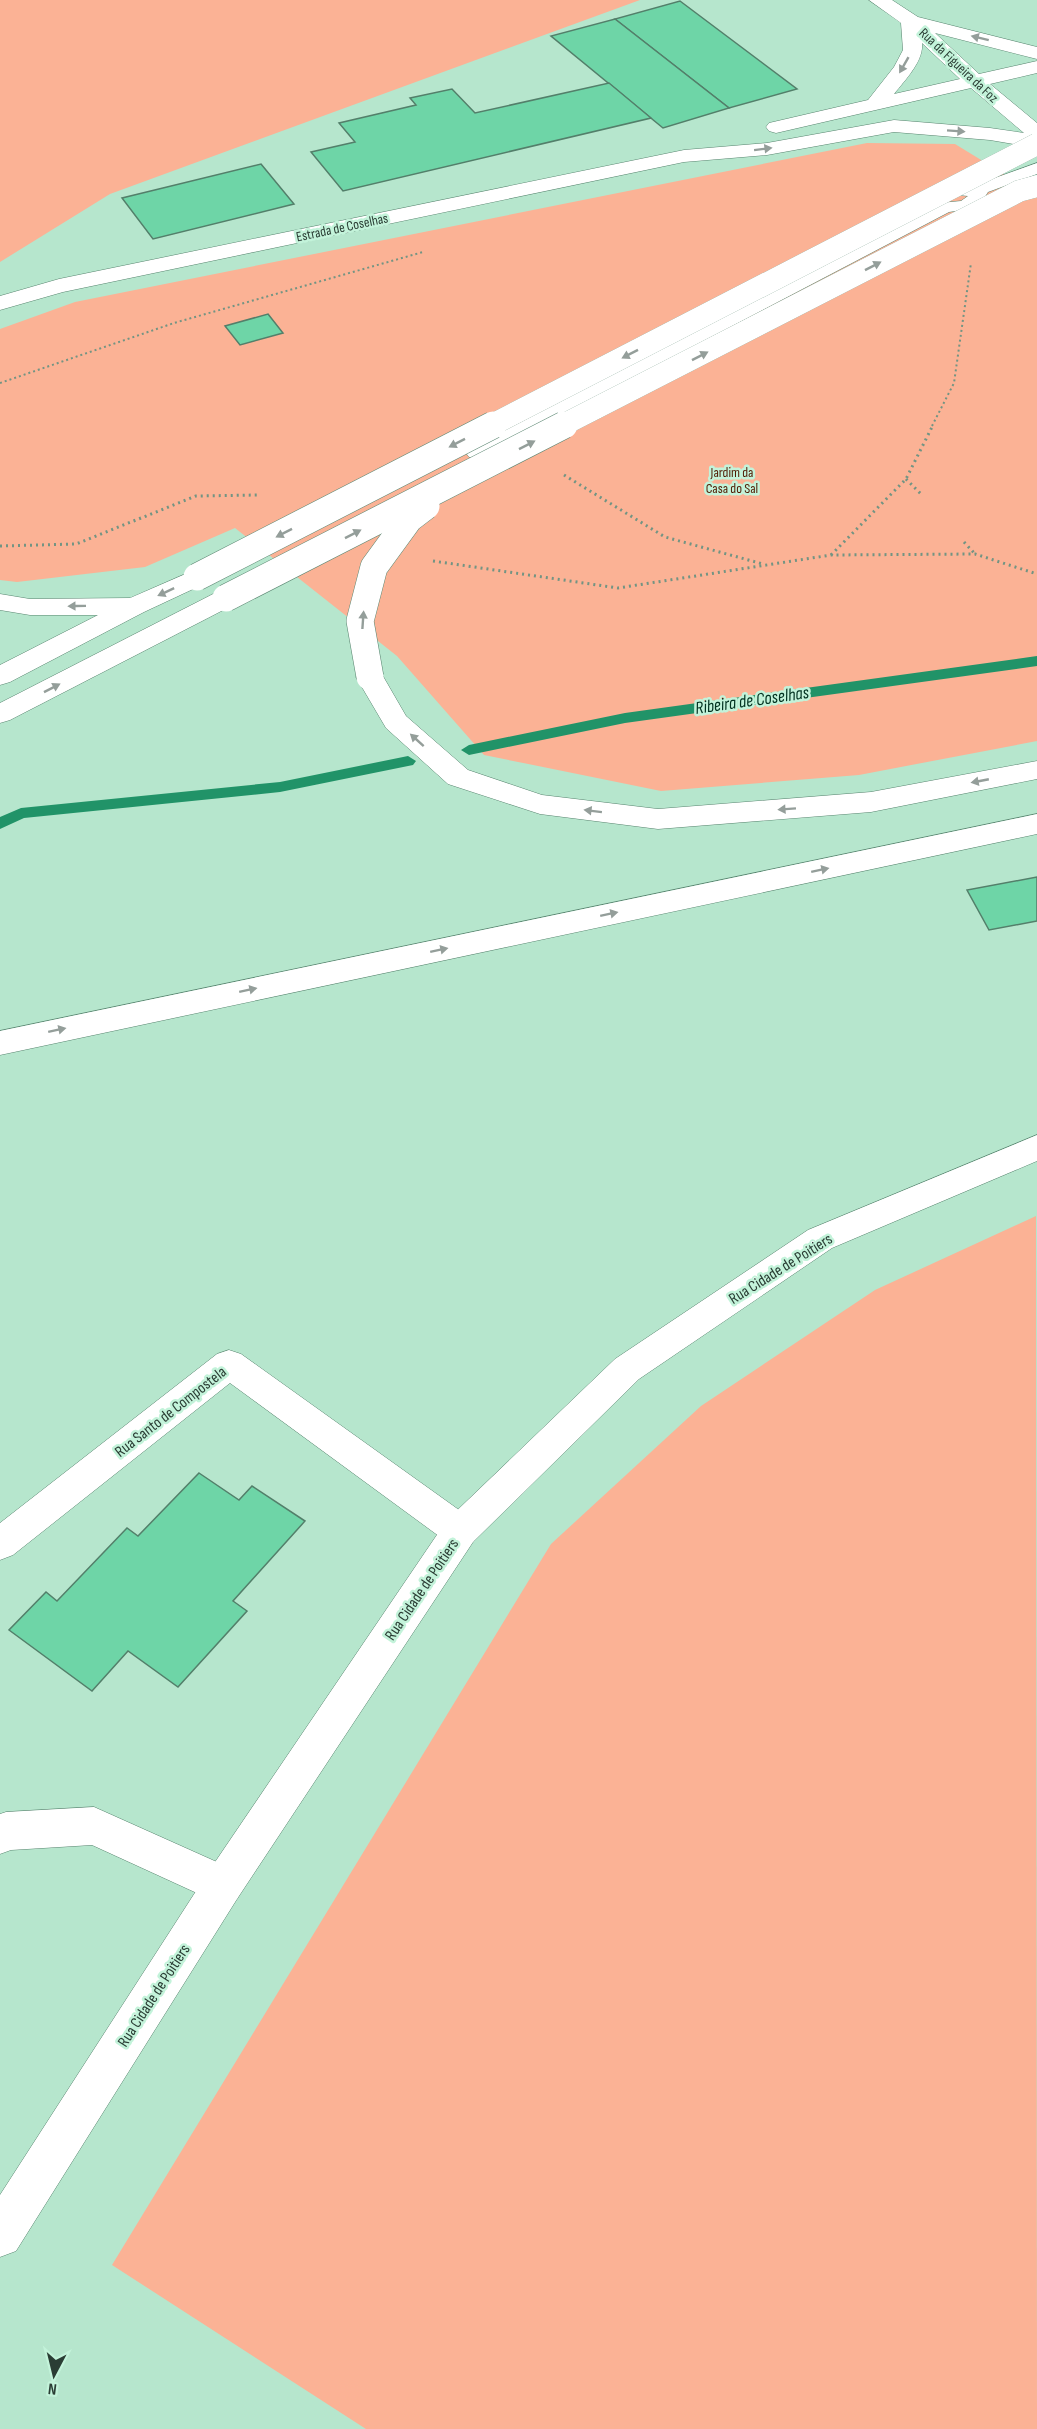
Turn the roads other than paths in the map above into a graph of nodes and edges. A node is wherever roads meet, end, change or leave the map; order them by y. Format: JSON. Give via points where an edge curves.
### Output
{"nodes":[{"id":1,"x":879,"y":0,"type":"edge"},
{"id":2,"x":911,"y":21,"type":"junction"},
{"id":3,"x":1037,"y":53,"type":"edge"},
{"id":4,"x":1037,"y":67,"type":"edge"},
{"id":5,"x":973,"y":80,"type":"junction"},
{"id":6,"x":876,"y":103,"type":"junction"},
{"id":7,"x":1037,"y":134,"type":"edge"},
{"id":8,"x":1037,"y":143,"type":"edge"},
{"id":9,"x":684,"y":156,"type":"junction"},
{"id":10,"x":1037,"y":168,"type":"edge"},
{"id":11,"x":1037,"y":186,"type":"edge"},
{"id":12,"x":0,"y":303,"type":"edge"},
{"id":13,"x":476,"y":453,"type":"dead end"},
{"id":14,"x":461,"y":479,"type":"junction"},
{"id":15,"x":0,"y":602,"type":"edge"},
{"id":16,"x":135,"y":606,"type":"junction"},
{"id":17,"x":0,"y":676,"type":"edge"},
{"id":18,"x":0,"y":714,"type":"edge"},
{"id":19,"x":1037,"y":770,"type":"edge"},
{"id":20,"x":1037,"y":824,"type":"edge"},
{"id":21,"x":0,"y":1042,"type":"edge"},
{"id":22,"x":1037,"y":1147,"type":"edge"},
{"id":23,"x":460,"y":1531,"type":"junction"},
{"id":24,"x":0,"y":1544,"type":"edge"},
{"id":25,"x":0,"y":1834,"type":"edge"},
{"id":26,"x":223,"y":1885,"type":"junction"},
{"id":27,"x":0,"y":2235,"type":"edge"}],
"edges":[{"from":1,"to":2,"type":"main road","name":"Rua da Figueira da Foz"},
{"from":3,"to":2,"type":"main road","one_way":true},
{"from":2,"to":5,"type":"main road","name":"Rua da Figueira da Foz"},
{"from":2,"to":6,"type":"main road","one_way":true,"via":[[913,50]]},
{"from":4,"to":5,"type":"main road"},
{"from":5,"to":6,"type":"main road"},
{"from":5,"to":7,"type":"main road","name":"Rua da Figueira da Foz"},
{"from":6,"to":9,"type":"main road","via":[[734,137]]},
{"from":9,"to":8,"type":"main road","one_way":true,"via":[[767,149],[894,126],[990,134]]},
{"from":8,"to":16,"type":"main road","one_way":true,"bridge":true},
{"from":9,"to":12,"type":"main road","name":"Estrada de Coselhas","via":[[59,286]]},
{"from":10,"to":13,"type":"lane","via":[[981,189],[977,200],[964,207],[946,207]]},
{"from":14,"to":11,"type":"main road","one_way":true,"bridge":true,"via":[[1019,191]]},
{"from":18,"to":14,"type":"main road","one_way":true,"bridge":true},
{"from":19,"to":14,"type":"main road","one_way":true,"bridge":true,"via":[[871,802],[658,819],[540,804],[458,777],[396,722],[370,677],[360,621],[374,567],[409,519]]},
{"from":16,"to":15,"type":"main road","one_way":true,"via":[[30,607]]},
{"from":16,"to":17,"type":"main road"},
{"from":21,"to":20,"type":"main road","one_way":true},
{"from":22,"to":23,"type":"main road","name":"Rua Cidade de Poitiers","via":[[820,1239],[627,1369]]},
{"from":23,"to":24,"type":"main road","name":"Rua Santo de Compostela","via":[[229,1364]]},
{"from":23,"to":26,"type":"main road","name":"Rua Cidade de Poitiers"},
{"from":25,"to":26,"type":"main road","via":[[94,1826]]},
{"from":26,"to":27,"type":"main road","name":"Rua Cidade de Poitiers"}]}
